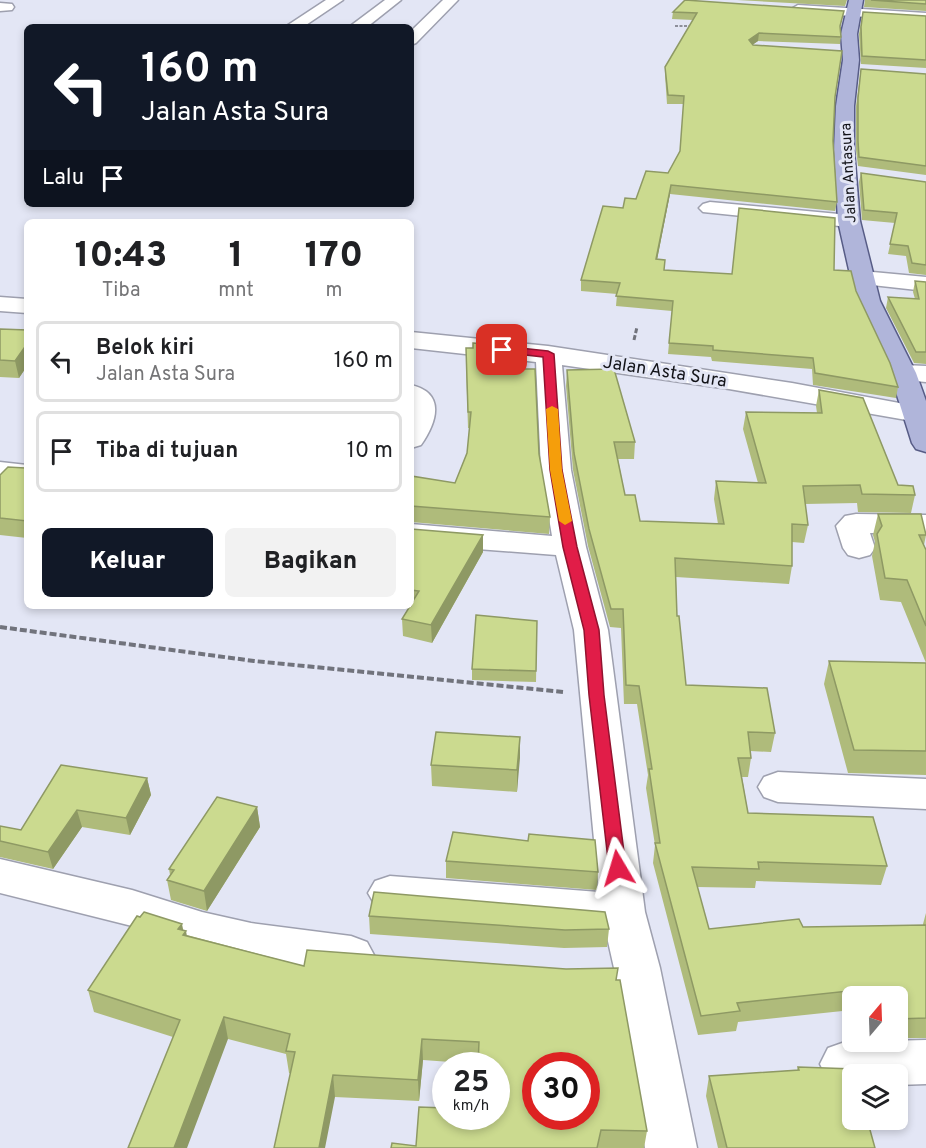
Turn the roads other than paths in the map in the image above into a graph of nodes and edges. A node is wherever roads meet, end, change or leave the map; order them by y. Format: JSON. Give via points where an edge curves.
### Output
{"nodes":[{"id":1,"x":336,"y":0,"type":"edge"},
{"id":2,"x":394,"y":0,"type":"edge"},
{"id":3,"x":451,"y":0,"type":"edge"},
{"id":4,"x":854,"y":6,"type":"edge"},
{"id":5,"x":783,"y":8,"type":"edge"},
{"id":6,"x":926,"y":17,"type":"edge"},
{"id":7,"x":298,"y":24,"type":"edge"},
{"id":8,"x":361,"y":24,"type":"edge"},
{"id":9,"x":414,"y":37,"type":"edge"},
{"id":10,"x":846,"y":173,"type":"junction"},
{"id":11,"x":869,"y":176,"type":"edge"},
{"id":12,"x":710,"y":208,"type":"dead end"},
{"id":13,"x":849,"y":221,"type":"junction"},
{"id":14,"x":862,"y":278,"type":"junction"},
{"id":15,"x":926,"y":284,"type":"edge"},
{"id":16,"x":0,"y":304,"type":"edge"},
{"id":17,"x":24,"y":306,"type":"edge"},
{"id":18,"x":414,"y":340,"type":"edge"},
{"id":19,"x":548,"y":354,"type":"junction"},
{"id":20,"x":914,"y":373,"type":"edge"},
{"id":21,"x":414,"y":395,"type":"edge"},
{"id":22,"x":414,"y":431,"type":"edge"},
{"id":23,"x":923,"y":431,"type":"edge"},
{"id":24,"x":0,"y":471,"type":"edge"},
{"id":25,"x":24,"y":474,"type":"edge"},
{"id":26,"x":926,"y":525,"type":"edge"},
{"id":27,"x":414,"y":534,"type":"edge"},
{"id":28,"x":570,"y":547,"type":"junction"},
{"id":29,"x":859,"y":548,"type":"dead end"},
{"id":30,"x":778,"y":787,"type":"dead end"},
{"id":31,"x":926,"y":794,"type":"edge"},
{"id":32,"x":0,"y":876,"type":"edge"},
{"id":33,"x":390,"y":894,"type":"edge"},
{"id":34,"x":623,"y":912,"type":"junction"},
{"id":35,"x":393,"y":958,"type":"edge"},
{"id":36,"x":926,"y":1062,"type":"edge"},
{"id":37,"x":845,"y":1064,"type":"dead end"},
{"id":38,"x":671,"y":1148,"type":"edge"}],
"edges":[{"from":1,"to":7,"type":"street"},
{"from":2,"to":8,"type":"street"},
{"from":3,"to":9,"type":"street"},
{"from":4,"to":5,"type":"street"},
{"from":4,"to":6,"type":"street"},
{"from":4,"to":10,"type":"main road","name":"Jalan Antasura","via":[[854,54],[845,106]]},
{"from":10,"to":11,"type":"street"},
{"from":10,"to":13,"type":"main road","name":"Jalan Antasura"},
{"from":12,"to":13,"type":"street"},
{"from":13,"to":14,"type":"main road","name":"Jalan Antasura"},
{"from":14,"to":15,"type":"street"},
{"from":14,"to":20,"type":"main road","name":"Jalan Antasura","via":[[874,316]]},
{"from":16,"to":17,"type":"street"},
{"from":18,"to":19,"type":"street","name":"Jalan Asta Sura"},
{"from":19,"to":23,"type":"street","name":"Jalan Asta Sura","via":[[696,374]]},
{"from":19,"to":28,"type":"street","via":[[556,470]]},
{"from":20,"to":23,"type":"main road","name":"Jalan Antasura"},
{"from":21,"to":22,"type":"street","via":[[422,402]]},
{"from":24,"to":25,"type":"street"},
{"from":26,"to":29,"type":"street","via":[[856,523],[852,526]]},
{"from":27,"to":28,"type":"street"},
{"from":28,"to":34,"type":"street","via":[[591,630]]},
{"from":30,"to":31,"type":"street"},
{"from":32,"to":35,"type":"street","via":[[251,942]]},
{"from":33,"to":34,"type":"street"},
{"from":34,"to":38,"type":"street","via":[[616,968]]},
{"from":36,"to":37,"type":"street"}]}
